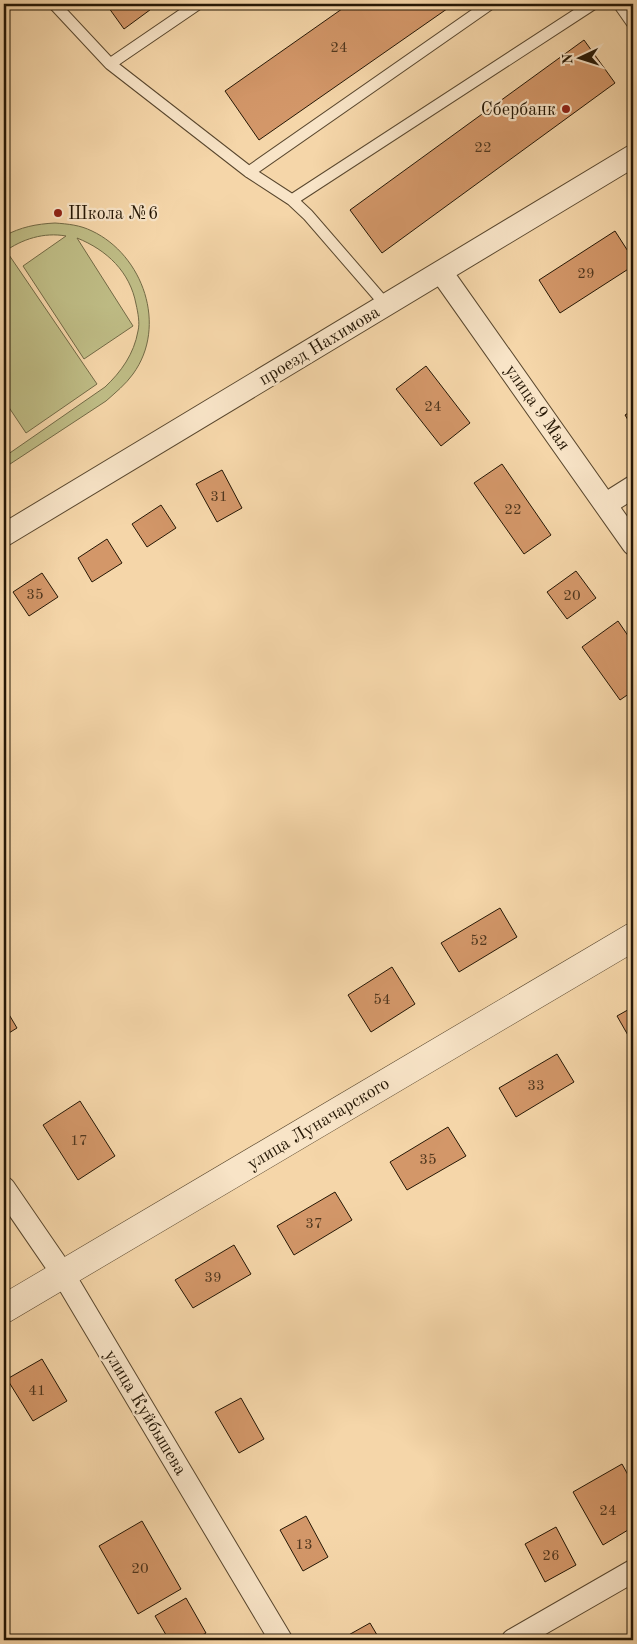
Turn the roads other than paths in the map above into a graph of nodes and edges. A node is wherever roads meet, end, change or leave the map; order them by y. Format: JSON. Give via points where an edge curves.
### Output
{"nodes":[{"id":1,"x":54,"y":4,"type":"edge"},
{"id":2,"x":198,"y":4,"type":"edge"},
{"id":3,"x":490,"y":4,"type":"edge"},
{"id":4,"x":593,"y":4,"type":"edge"},
{"id":5,"x":622,"y":4,"type":"edge"},
{"id":6,"x":633,"y":24,"type":"edge"},
{"id":7,"x":110,"y":64,"type":"junction"},
{"id":8,"x":633,"y":156,"type":"edge"},
{"id":9,"x":249,"y":172,"type":"junction"},
{"id":10,"x":292,"y":200,"type":"junction"},
{"id":11,"x":441,"y":272,"type":"junction"},
{"id":12,"x":386,"y":305,"type":"junction"},
{"id":13,"x":633,"y":487,"type":"edge"},
{"id":14,"x":606,"y":504,"type":"junction"},
{"id":15,"x":4,"y":535,"type":"edge"},
{"id":16,"x":633,"y":544,"type":"edge"},
{"id":17,"x":633,"y":937,"type":"edge"},
{"id":18,"x":4,"y":1188,"type":"edge"},
{"id":19,"x":63,"y":1274,"type":"junction"},
{"id":20,"x":4,"y":1309,"type":"edge"},
{"id":21,"x":633,"y":1571,"type":"edge"},
{"id":22,"x":281,"y":1640,"type":"edge"},
{"id":23,"x":513,"y":1640,"type":"edge"}],
"edges":[{"from":1,"to":7,"type":"lane"},
{"from":2,"to":7,"type":"lane"},
{"from":3,"to":9,"type":"lane"},
{"from":4,"to":10,"type":"lane"},
{"from":5,"to":6,"type":"lane"},
{"from":7,"to":9,"type":"lane"},
{"from":8,"to":11,"type":"street","name":"проезд Нахимова"},
{"from":9,"to":10,"type":"lane"},
{"from":10,"to":12,"type":"lane"},
{"from":11,"to":12,"type":"street","name":"проезд Нахимова"},
{"from":11,"to":14,"type":"street","name":"улица 9 Мая"},
{"from":12,"to":15,"type":"street","name":"проезд Нахимова"},
{"from":13,"to":14,"type":"street"},
{"from":14,"to":16,"type":"street","name":"улица 9 Мая"},
{"from":17,"to":19,"type":"street","name":"улица Луначарского"},
{"from":18,"to":19,"type":"street","name":"улица Куйбышева"},
{"from":19,"to":20,"type":"street","name":"улица Луначарского"},
{"from":19,"to":22,"type":"street","name":"улица Куйбышева"},
{"from":21,"to":23,"type":"street"}]}
